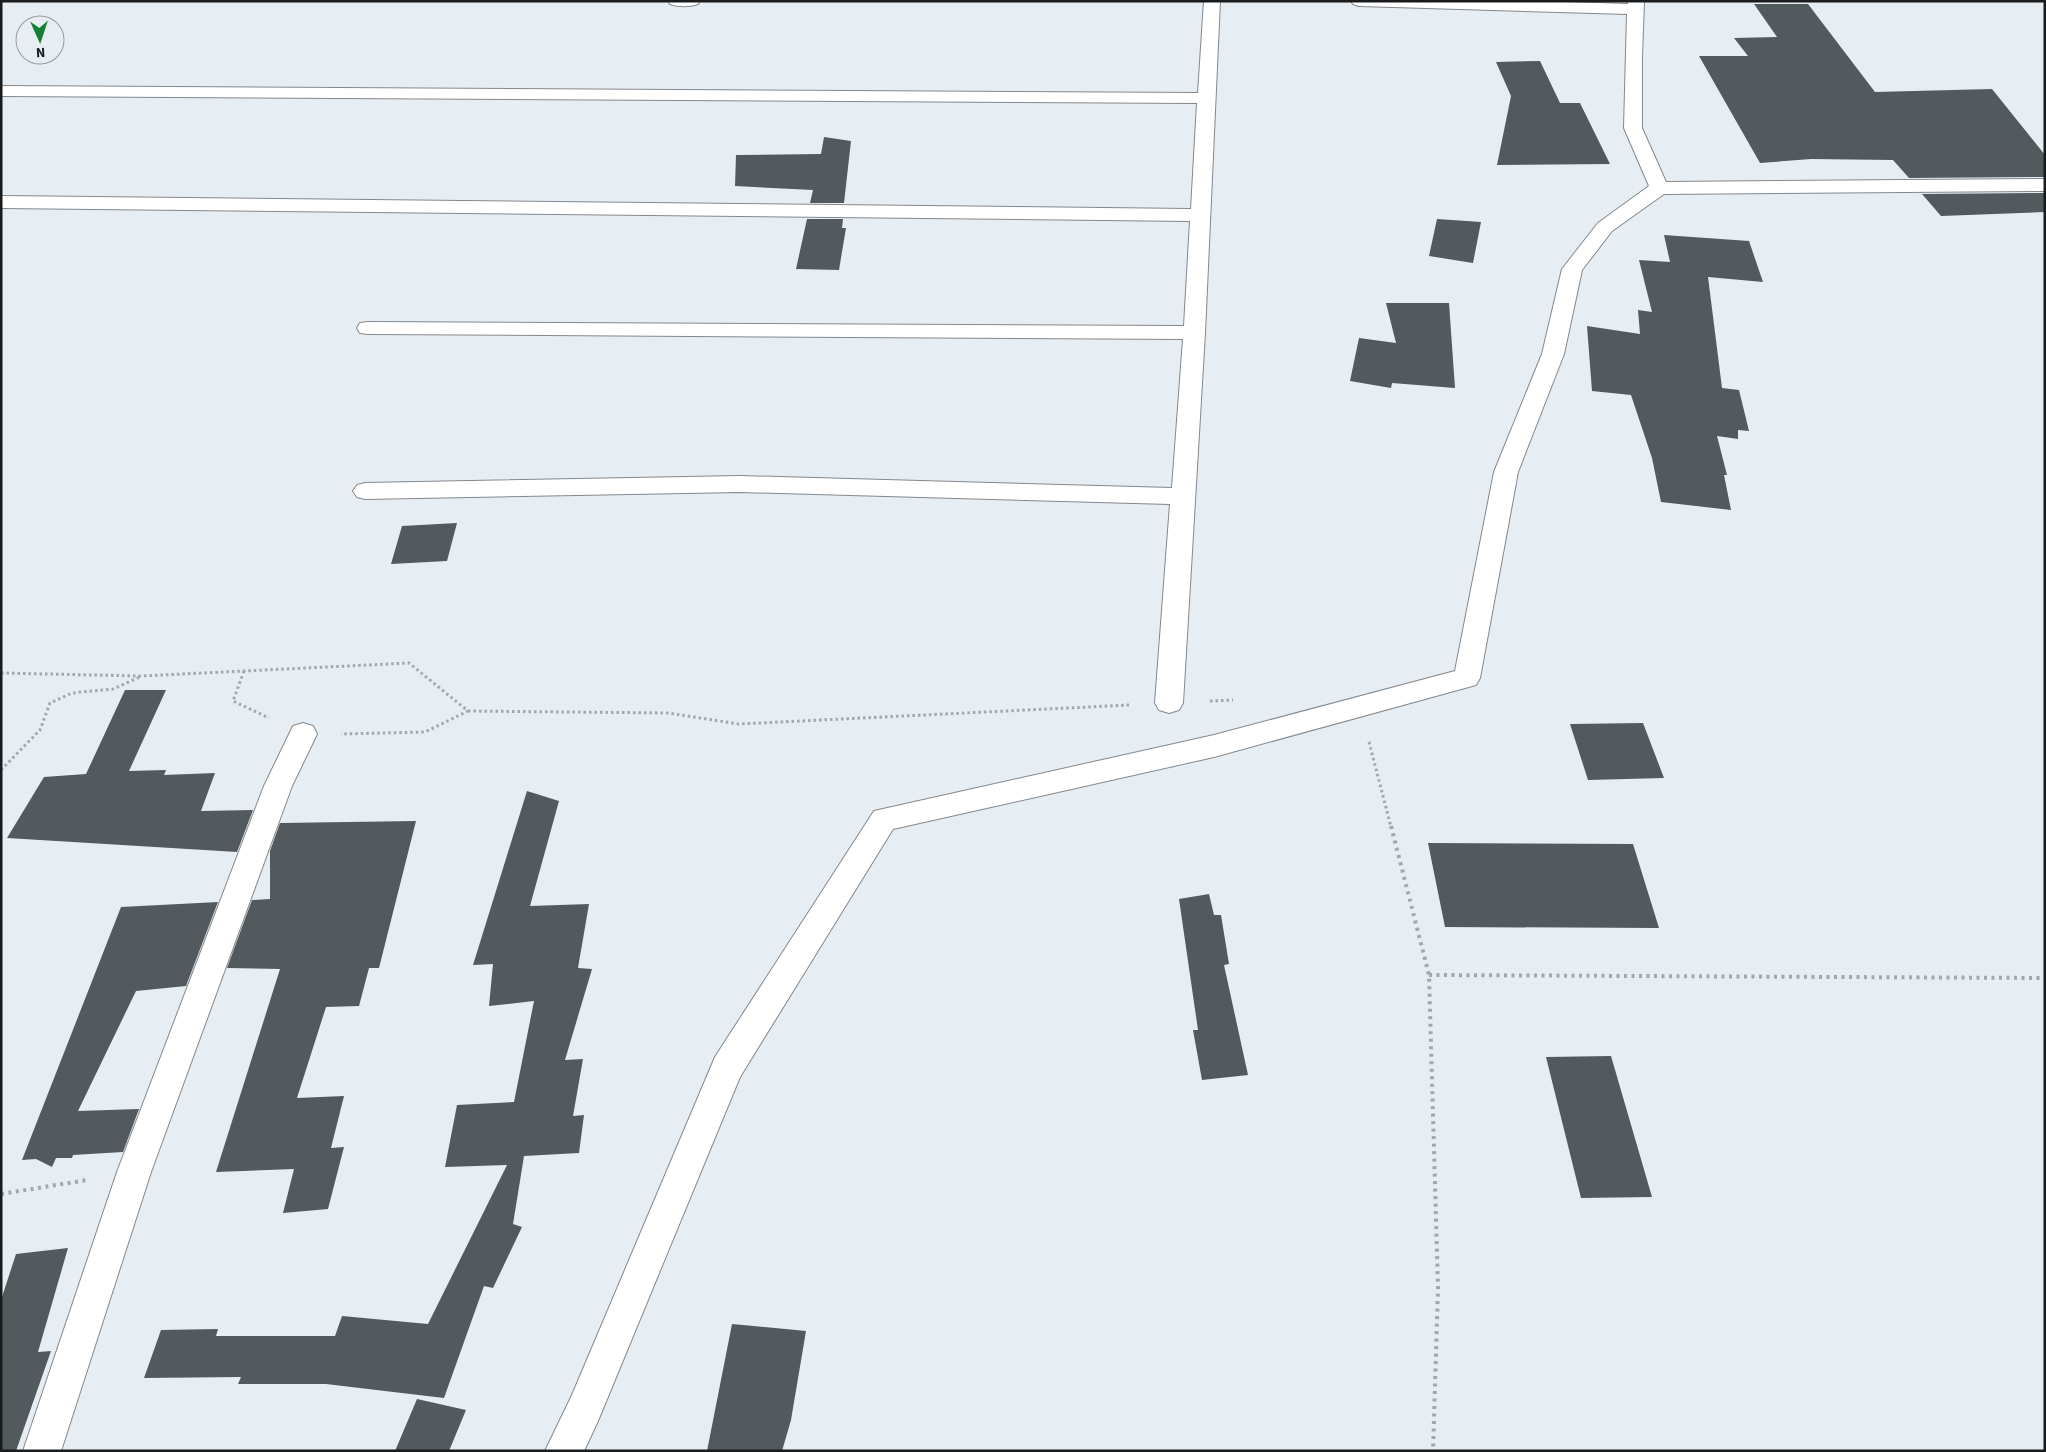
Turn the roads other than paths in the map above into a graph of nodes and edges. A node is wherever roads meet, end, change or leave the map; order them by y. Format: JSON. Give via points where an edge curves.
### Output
{"nodes":[{"id":1,"x":676,"y":1,"type":"edge"},
{"id":2,"x":692,"y":1,"type":"edge"},
{"id":3,"x":1212,"y":1,"type":"edge"},
{"id":4,"x":1359,"y":1,"type":"edge"},
{"id":5,"x":1636,"y":5,"type":"edge"},
{"id":6,"x":1,"y":91,"type":"edge"},
{"id":7,"x":1206,"y":98,"type":"junction"},
{"id":8,"x":2045,"y":185,"type":"edge"},
{"id":9,"x":1659,"y":188,"type":"junction"},
{"id":10,"x":1,"y":202,"type":"edge"},
{"id":11,"x":1200,"y":215,"type":"junction"},
{"id":12,"x":368,"y":328,"type":"dead end"},
{"id":13,"x":1194,"y":333,"type":"junction"},
{"id":14,"x":364,"y":491,"type":"dead end"},
{"id":15,"x":1182,"y":496,"type":"junction"},
{"id":16,"x":1169,"y":703,"type":"road end"},
{"id":17,"x":303,"y":734,"type":"road end"},
{"id":18,"x":42,"y":1451,"type":"edge"},
{"id":19,"x":564,"y":1451,"type":"edge"}],
"edges":[{"from":1,"to":2,"type":"street"},
{"from":3,"to":7,"type":"street"},
{"from":4,"to":5,"type":"street"},
{"from":5,"to":9,"type":"street","via":[[1633,128]]},
{"from":6,"to":7,"type":"street"},
{"from":7,"to":11,"type":"street"},
{"from":8,"to":9,"type":"street"},
{"from":9,"to":19,"type":"street","via":[[1605,227],[1572,270],[1552,354],[1506,472],[1467,678],[1204,748],[884,819],[727,1068]]},
{"from":10,"to":11,"type":"street"},
{"from":11,"to":13,"type":"street"},
{"from":12,"to":13,"type":"street"},
{"from":13,"to":15,"type":"street"},
{"from":14,"to":15,"type":"street","via":[[740,484]]},
{"from":15,"to":16,"type":"street"},
{"from":17,"to":18,"type":"street","via":[[278,786],[134,1172]]}]}
